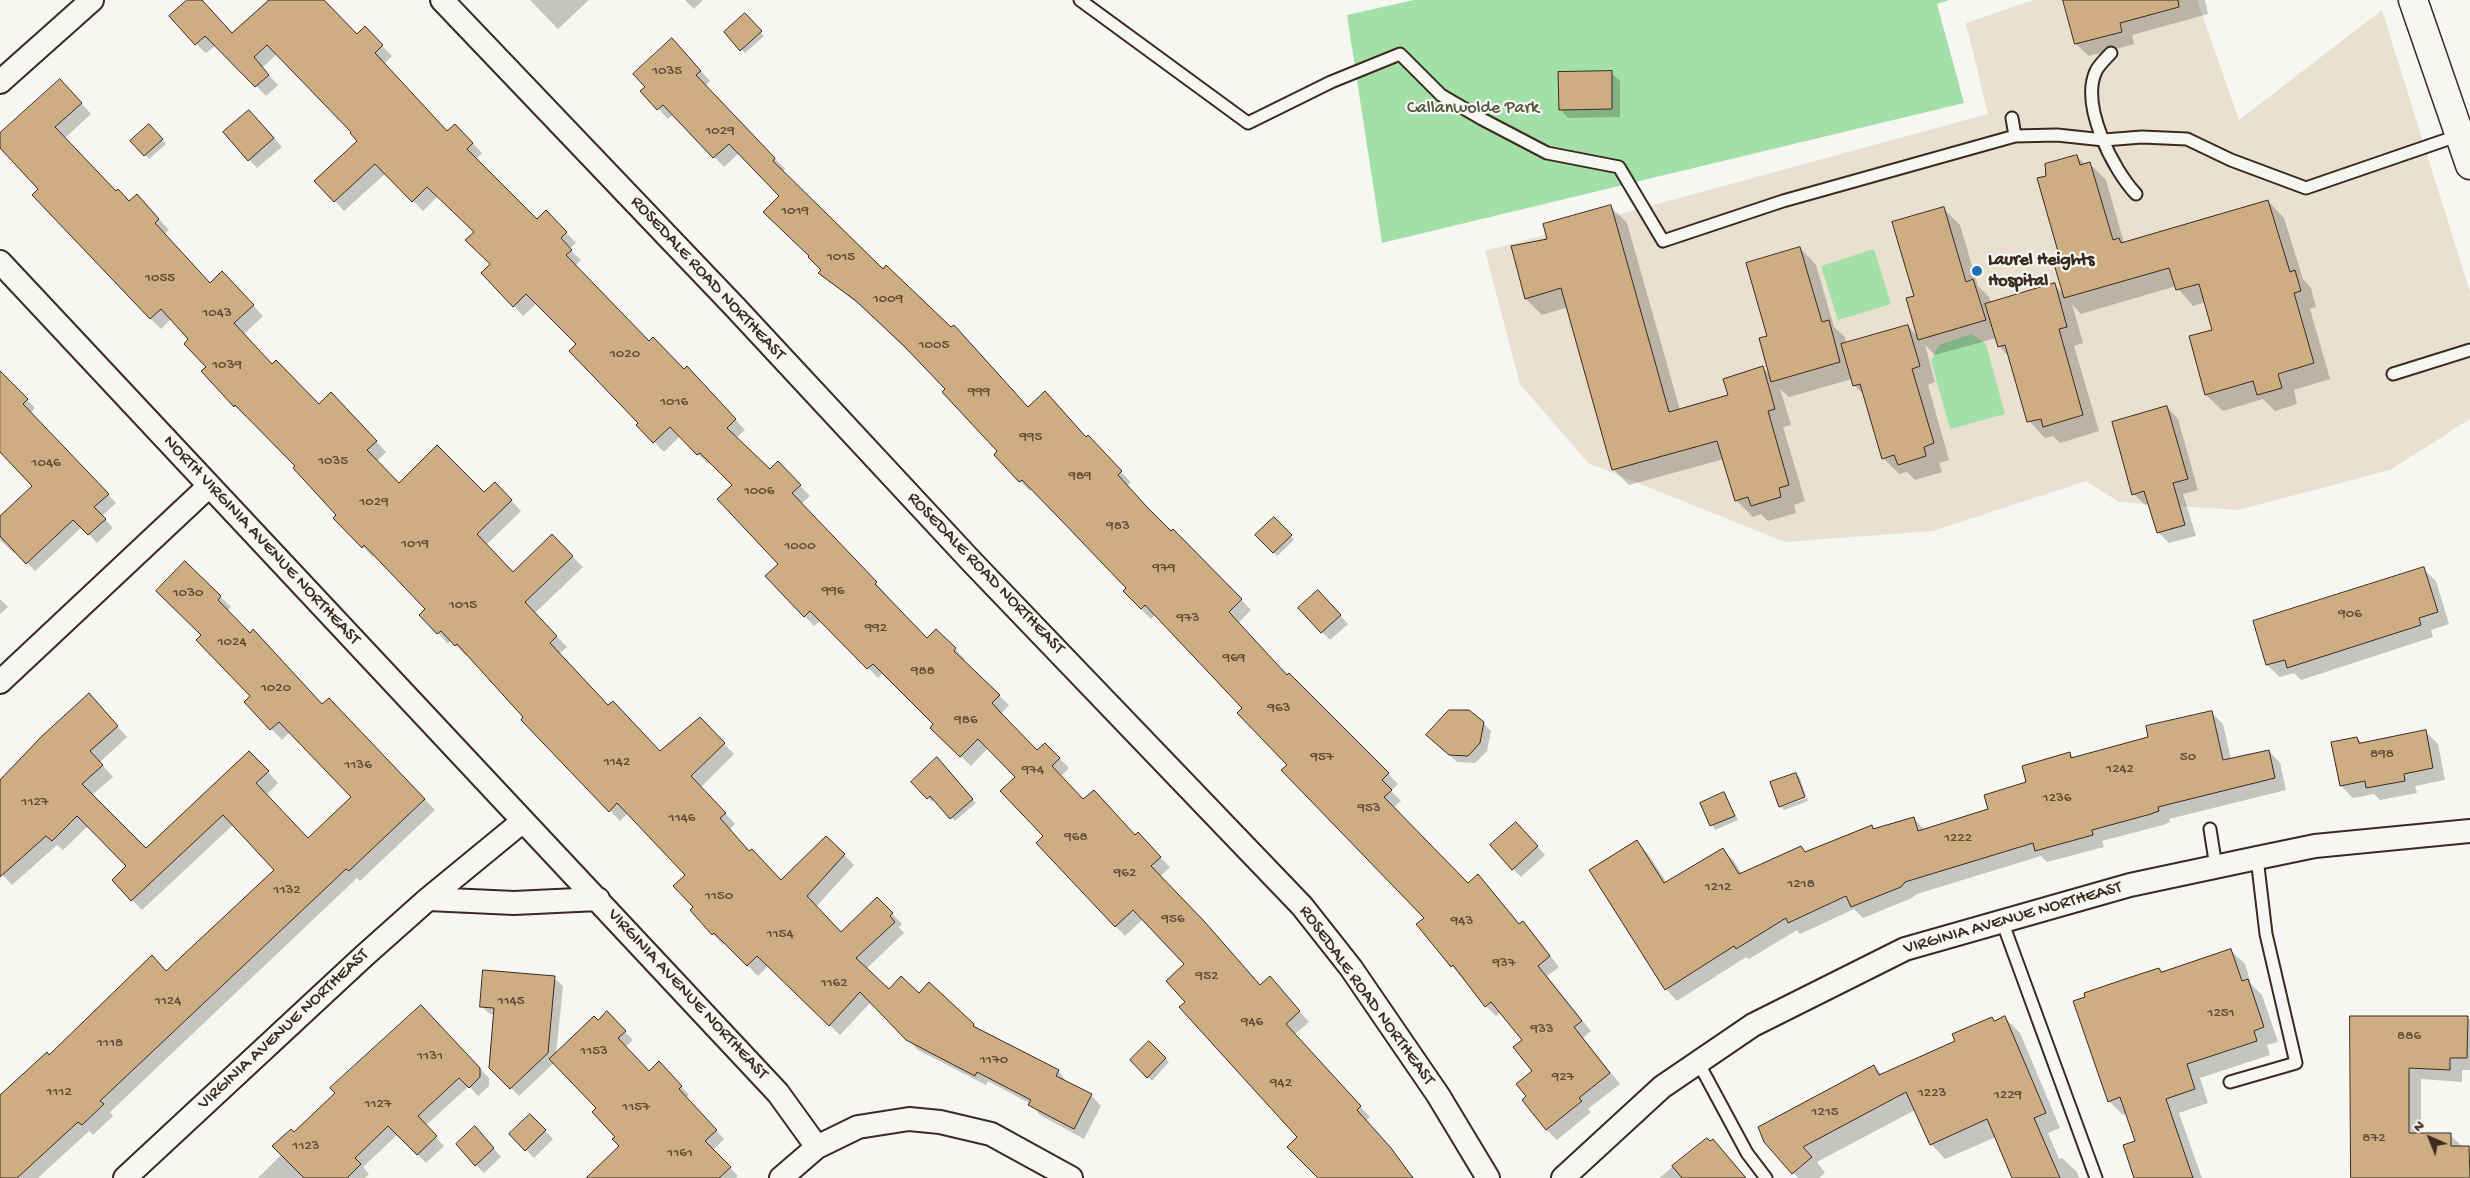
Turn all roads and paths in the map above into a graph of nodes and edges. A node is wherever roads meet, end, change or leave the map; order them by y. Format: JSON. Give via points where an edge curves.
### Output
{"nodes":[{"id":1,"x":92,"y":0,"type":"edge"},
{"id":2,"x":442,"y":0,"type":"edge"},
{"id":3,"x":1080,"y":0,"type":"edge"},
{"id":4,"x":2413,"y":0,"type":"edge"},
{"id":5,"x":2111,"y":53,"type":"dead end"},
{"id":6,"x":0,"y":82,"type":"edge"},
{"id":7,"x":2012,"y":118,"type":"dead end"},
{"id":8,"x":2460,"y":135,"type":"junction"},
{"id":9,"x":2015,"y":136,"type":"junction"},
{"id":10,"x":2104,"y":140,"type":"junction"},
{"id":11,"x":2470,"y":165,"type":"edge"},
{"id":12,"x":2136,"y":194,"type":"dead end"},
{"id":13,"x":0,"y":262,"type":"edge"},
{"id":14,"x":2470,"y":350,"type":"edge"},
{"id":15,"x":2393,"y":374,"type":"dead end"},
{"id":16,"x":209,"y":486,"type":"junction"},
{"id":17,"x":0,"y":682,"type":"edge"},
{"id":18,"x":523,"y":821,"type":"junction"},
{"id":19,"x":2210,"y":828,"type":"dead end"},
{"id":20,"x":2470,"y":831,"type":"edge"},
{"id":21,"x":2257,"y":858,"type":"junction"},
{"id":22,"x":2216,"y":867,"type":"junction"},
{"id":23,"x":428,"y":899,"type":"junction"},
{"id":24,"x":598,"y":899,"type":"junction"},
{"id":25,"x":2002,"y":921,"type":"junction"},
{"id":26,"x":1698,"y":1062,"type":"junction"},
{"id":27,"x":2230,"y":1082,"type":"dead end"},
{"id":28,"x":817,"y":1147,"type":"junction"},
{"id":29,"x":125,"y":1178,"type":"edge"},
{"id":30,"x":781,"y":1178,"type":"edge"},
{"id":31,"x":1071,"y":1178,"type":"edge"},
{"id":32,"x":1488,"y":1178,"type":"edge"},
{"id":33,"x":1563,"y":1178,"type":"edge"},
{"id":34,"x":1766,"y":1178,"type":"edge"},
{"id":35,"x":2096,"y":1178,"type":"edge"}],
"edges":[{"from":1,"to":6,"type":"street"},
{"from":2,"to":32,"type":"street","name":"ROSEDALE ROAD NORTHEAST","via":[[972,562],[1302,906],[1351,968],[1438,1095]]},
{"from":3,"to":9,"type":"lane","via":[[1248,123],[1331,82],[1400,54],[1441,95],[1498,128],[1547,153],[1619,167],[1663,241],[1784,201]]},
{"from":4,"to":8,"type":"main road"},
{"from":5,"to":10,"type":"lane","via":[[2096,71],[2091,102]]},
{"from":7,"to":9,"type":"lane"},
{"from":8,"to":10,"type":"lane","via":[[2306,188],[2231,160],[2187,139],[2142,137]]},
{"from":8,"to":11,"type":"main road"},
{"from":9,"to":10,"type":"lane","via":[[2057,135]]},
{"from":10,"to":12,"type":"lane","via":[[2123,180]]},
{"from":13,"to":16,"type":"street","name":"NORTH VIRGINIA AVENUE NORTHEAST"},
{"from":14,"to":15,"type":"lane"},
{"from":16,"to":17,"type":"street"},
{"from":16,"to":18,"type":"street","name":"NORTH VIRGINIA AVENUE NORTHEAST"},
{"from":18,"to":23,"type":"street"},
{"from":18,"to":24,"type":"street","name":"NORTH VIRGINIA AVENUE NORTHEAST"},
{"from":19,"to":22,"type":"lane"},
{"from":20,"to":21,"type":"street","name":"VIRGINIA AVENUE NORTHEAST","via":[[2315,846]]},
{"from":21,"to":22,"type":"street","name":"VIRGINIA AVENUE NORTHEAST"},
{"from":21,"to":27,"type":"lane","via":[[2266,934],[2296,1063]]},
{"from":22,"to":25,"type":"street","name":"VIRGINIA AVENUE NORTHEAST","via":[[2130,885]]},
{"from":23,"to":24,"type":"street","name":"VIRGINIA AVENUE NORTHEAST","via":[[514,903]]},
{"from":23,"to":29,"type":"street","name":"VIRGINIA AVENUE NORTHEAST"},
{"from":24,"to":28,"type":"street","name":"VIRGINIA AVENUE NORTHEAST","via":[[778,1093]]},
{"from":25,"to":26,"type":"street","name":"VIRGINIA AVENUE NORTHEAST","via":[[1904,949],[1753,1024]]},
{"from":25,"to":35,"type":"lane"},
{"from":26,"to":33,"type":"street","name":"VIRGINIA AVENUE NORTHEAST","via":[[1662,1087]]},
{"from":26,"to":34,"type":"lane","via":[[1747,1154]]},
{"from":28,"to":30,"type":"street"},
{"from":28,"to":31,"type":"street","via":[[858,1127],[909,1119],[940,1122],[991,1134]]}]}
